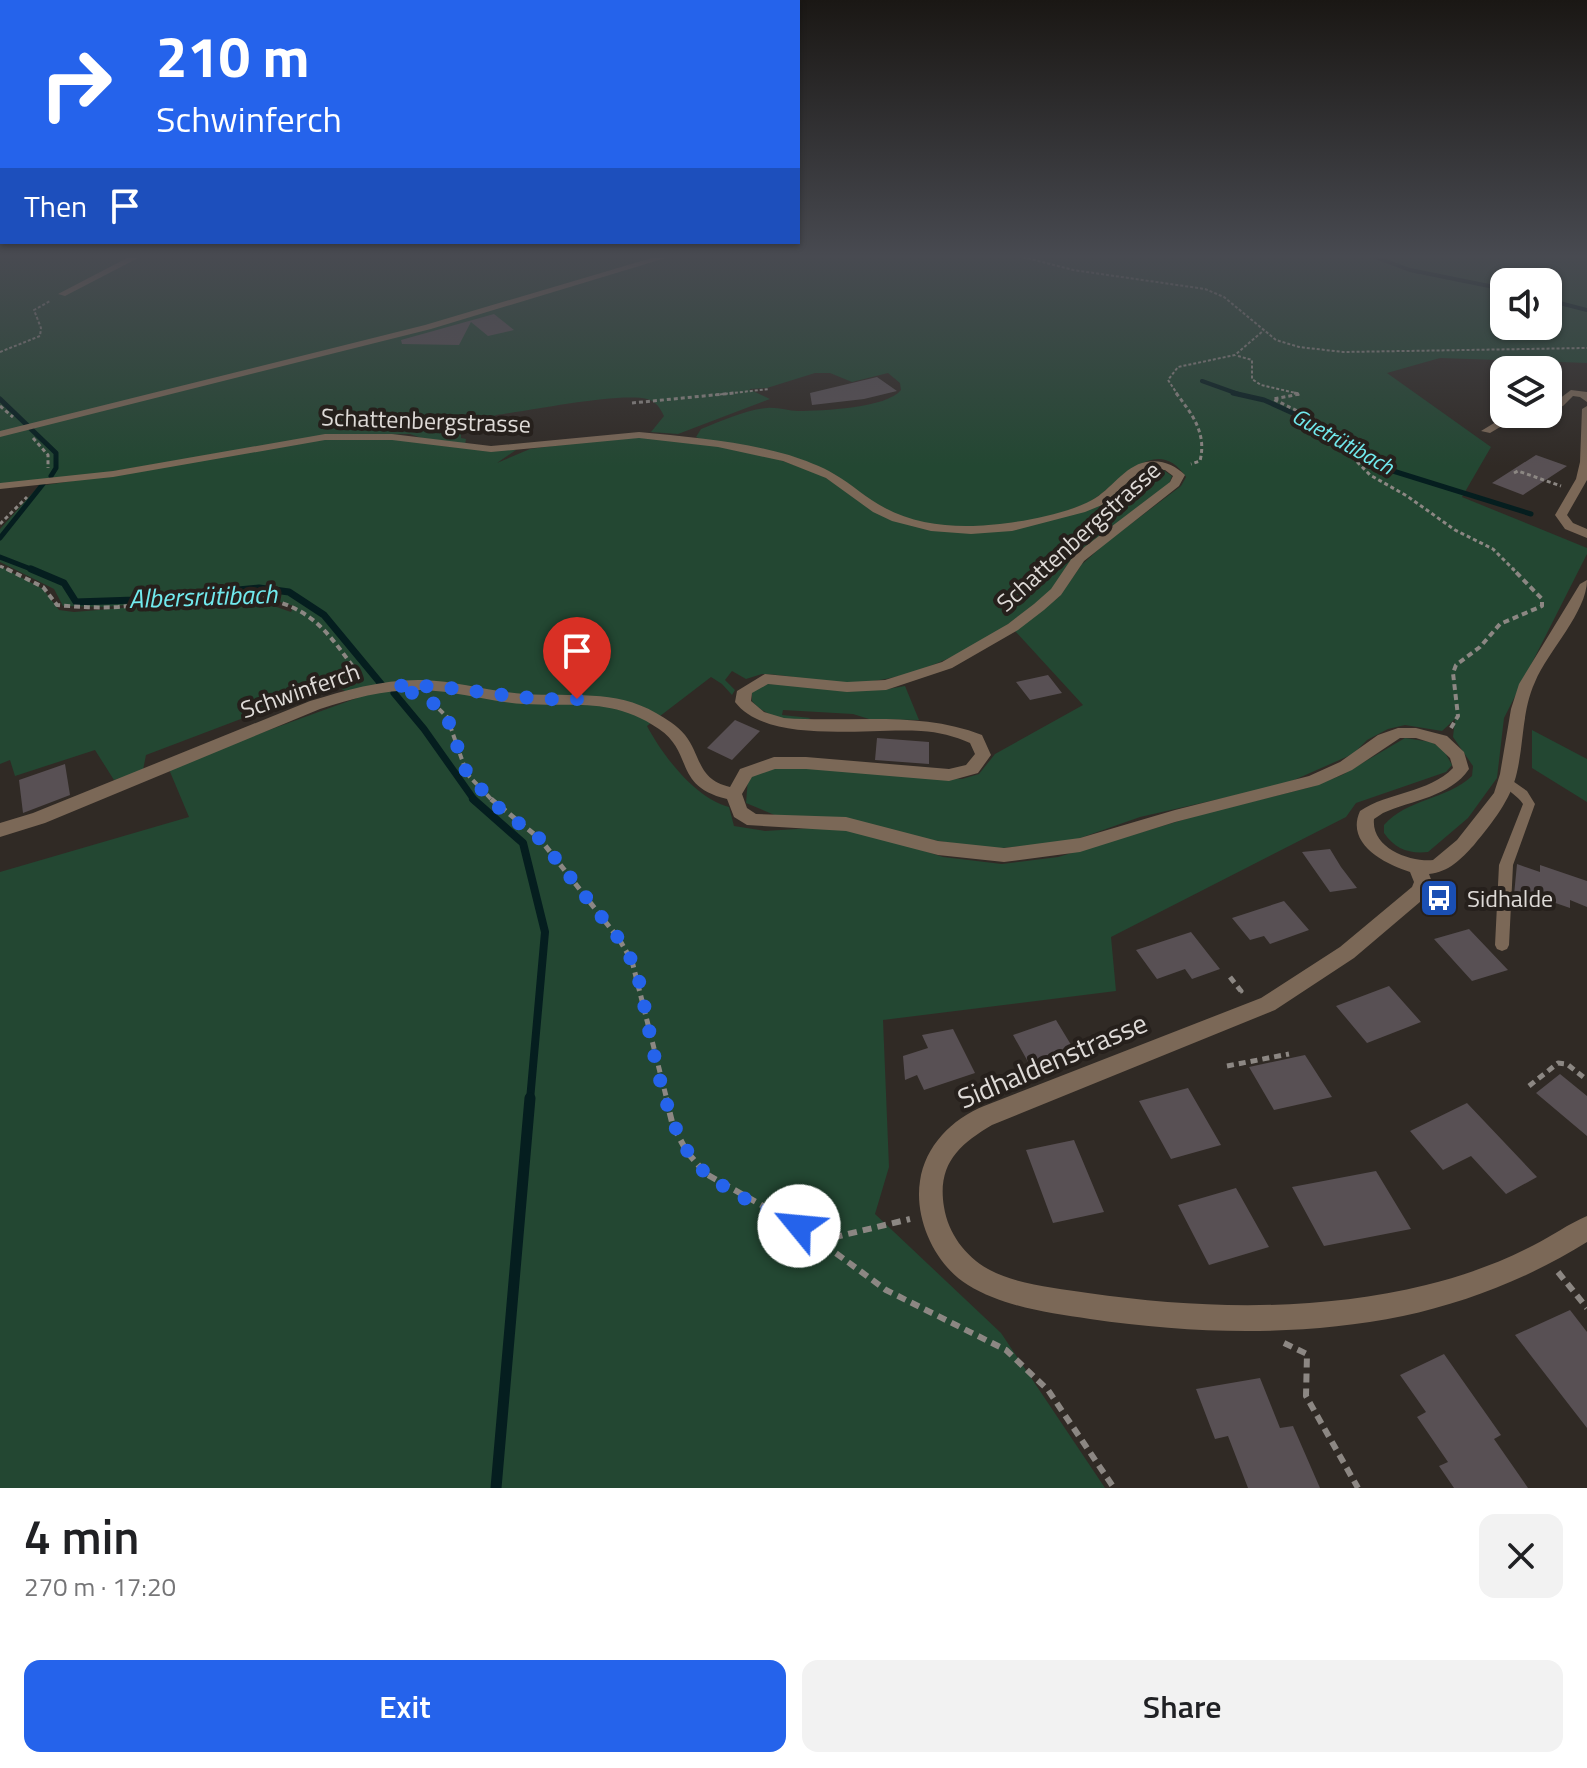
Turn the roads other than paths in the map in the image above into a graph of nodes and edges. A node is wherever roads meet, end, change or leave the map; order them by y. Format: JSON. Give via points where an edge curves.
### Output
{"nodes":[{"id":1,"x":430,"y":326,"type":"edge"},
{"id":2,"x":1586,"y":395,"type":"edge"},
{"id":3,"x":1562,"y":401,"type":"edge"},
{"id":4,"x":1587,"y":409,"type":"edge"},
{"id":5,"x":1491,"y":428,"type":"edge"},
{"id":6,"x":1486,"y":431,"type":"dead end"},
{"id":7,"x":0,"y":434,"type":"edge"},
{"id":8,"x":0,"y":486,"type":"edge"},
{"id":9,"x":1587,"y":534,"type":"edge"},
{"id":10,"x":1587,"y":584,"type":"edge"},
{"id":11,"x":1507,"y":782,"type":"junction"},
{"id":12,"x":734,"y":794,"type":"junction"},
{"id":13,"x":0,"y":830,"type":"edge"},
{"id":14,"x":1417,"y":867,"type":"junction"},
{"id":15,"x":1502,"y":945,"type":"dead end"},
{"id":16,"x":1587,"y":1228,"type":"edge"}],
"edges":[{"from":1,"to":7,"type":"street"},
{"from":2,"to":3,"type":"street","via":[[1571,393]]},
{"from":4,"to":9,"type":"street","via":[[1582,479],[1561,515],[1569,526]]},
{"from":5,"to":6,"type":"street"},
{"from":8,"to":12,"type":"street","name":"Schattenbergstrasse","via":[[167,465],[325,437],[392,437],[491,449],[648,435],[786,458],[830,476],[896,518],[971,530],[1012,527],[1081,509],[1098,502],[1140,467],[1153,464],[1179,475],[1175,484],[1079,558],[1049,600],[965,656],[886,685],[765,679],[743,696],[751,711],[788,723],[963,732],[983,749],[978,766],[949,775],[774,763],[746,773]]},
{"from":10,"to":11,"type":"street","via":[[1526,684]]},
{"from":11,"to":14,"type":"street","via":[[1491,810],[1446,861]]},
{"from":11,"to":15,"type":"lane","via":[[1529,804],[1506,865]]},
{"from":12,"to":13,"type":"street","name":"Schwinferch","via":[[706,787],[675,732],[620,701],[525,699],[395,686],[315,705]]},
{"from":12,"to":14,"type":"street","via":[[740,812],[753,820],[834,822],[938,848],[1023,854],[1080,845],[1313,781],[1391,735],[1416,733],[1441,740],[1458,756],[1458,774],[1378,808],[1364,821],[1381,851]]},
{"from":14,"to":16,"type":"street","name":"Sidhaldenstrasse","via":[[1423,882],[1420,891],[1341,959],[1297,988],[963,1129],[941,1151],[933,1170],[932,1214],[940,1236],[953,1256],[977,1276],[1046,1299],[1136,1312],[1273,1317],[1403,1303],[1509,1271]]}]}
